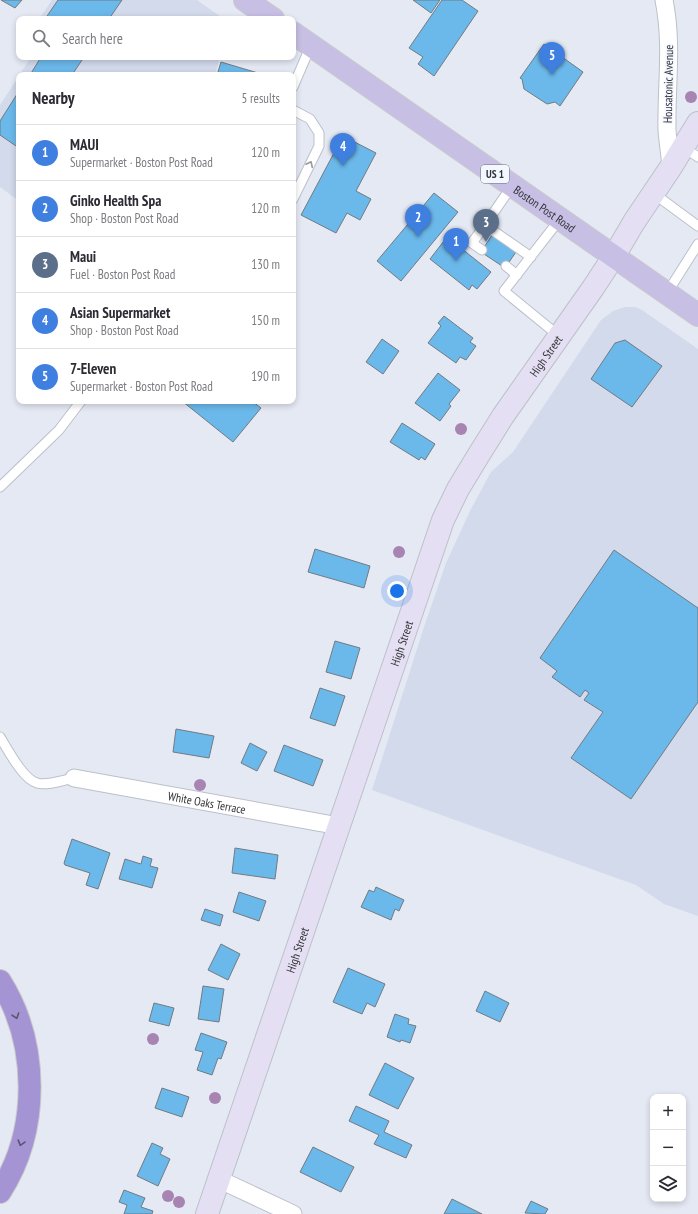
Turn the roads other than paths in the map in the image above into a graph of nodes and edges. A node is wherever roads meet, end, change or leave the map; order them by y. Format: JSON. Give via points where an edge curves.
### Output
{"nodes":[{"id":1,"x":245,"y":0,"type":"edge"},
{"id":2,"x":664,"y":0,"type":"edge"},
{"id":3,"x":269,"y":16,"type":"edge"},
{"id":4,"x":296,"y":35,"type":"edge"},
{"id":5,"x":311,"y":45,"type":"junction"},
{"id":6,"x":296,"y":80,"type":"edge"},
{"id":7,"x":296,"y":112,"type":"edge"},
{"id":8,"x":698,"y":123,"type":"edge"},
{"id":9,"x":690,"y":152,"type":"edge"},
{"id":10,"x":671,"y":167,"type":"junction"},
{"id":11,"x":512,"y":186,"type":"junction"},
{"id":12,"x":296,"y":193,"type":"edge"},
{"id":13,"x":652,"y":193,"type":"junction"},
{"id":14,"x":560,"y":219,"type":"junction"},
{"id":15,"x":485,"y":225,"type":"junction"},
{"id":16,"x":698,"y":226,"type":"edge"},
{"id":17,"x":698,"y":244,"type":"edge"},
{"id":18,"x":482,"y":250,"type":"dead end"},
{"id":19,"x":614,"y":256,"type":"junction"},
{"id":20,"x":531,"y":257,"type":"junction"},
{"id":21,"x":506,"y":266,"type":"dead end"},
{"id":22,"x":517,"y":275,"type":"junction"},
{"id":23,"x":667,"y":293,"type":"junction"},
{"id":24,"x":698,"y":315,"type":"edge"},
{"id":25,"x":559,"y":336,"type":"junction"},
{"id":26,"x":79,"y":404,"type":"edge"},
{"id":27,"x":0,"y":487,"type":"edge"},
{"id":28,"x":0,"y":737,"type":"edge"},
{"id":29,"x":74,"y":778,"type":"joint"},
{"id":30,"x":339,"y":826,"type":"junction"},
{"id":31,"x":0,"y":981,"type":"edge"},
{"id":32,"x":218,"y":1179,"type":"junction"},
{"id":33,"x":0,"y":1192,"type":"edge"},
{"id":34,"x":207,"y":1214,"type":"edge"},
{"id":35,"x":293,"y":1214,"type":"edge"}],
"edges":[{"from":1,"to":3,"type":"main road"},
{"from":2,"to":10,"type":"street","name":"Housatonic Avenue","via":[[668,36],[667,130]]},
{"from":4,"to":5,"type":"main road","name":"Boston Post Road","number":"US 1"},
{"from":5,"to":6,"type":"lane"},
{"from":5,"to":11,"type":"main road","name":"Boston Post Road","number":"US 1"},
{"from":12,"to":7,"type":"lane","one_way":true,"via":[[319,146],[319,133],[310,119]]},
{"from":8,"to":9,"type":"main road","name":"High Street"},
{"from":9,"to":10,"type":"main road","name":"High Street"},
{"from":10,"to":13,"type":"main road","name":"High Street"},
{"from":11,"to":14,"type":"main road","name":"Boston Post Road","number":"US 1"},
{"from":11,"to":15,"type":"lane"},
{"from":13,"to":16,"type":"lane"},
{"from":13,"to":19,"type":"main road","name":"High Street"},
{"from":14,"to":19,"type":"main road","name":"Boston Post Road","number":"US 1"},
{"from":14,"to":20,"type":"lane"},
{"from":15,"to":18,"type":"lane","via":[[472,243]]},
{"from":15,"to":20,"type":"lane"},
{"from":17,"to":23,"type":"lane"},
{"from":19,"to":23,"type":"main road","name":"Boston Post Road","number":"US 1"},
{"from":19,"to":25,"type":"main road","name":"High Street"},
{"from":20,"to":22,"type":"lane"},
{"from":21,"to":22,"type":"lane"},
{"from":22,"to":25,"type":"lane","via":[[504,291]]},
{"from":23,"to":24,"type":"main road","name":"Boston Post Road","number":"US 1"},
{"from":25,"to":30,"type":"main road","name":"High Street","via":[[503,416],[458,489],[443,520]]},
{"from":26,"to":27,"type":"lane","via":[[59,430]]},
{"from":28,"to":29,"type":"lane","via":[[30,779],[38,783],[54,783]]},
{"from":29,"to":30,"type":"street","name":"White Oaks Terrace"},
{"from":30,"to":32,"type":"main road","name":"High Street"},
{"from":31,"to":33,"type":"highway","one_way":true,"via":[[14,1008],[22,1033],[30,1083],[29,1107],[23,1137],[12,1170]]},
{"from":32,"to":34,"type":"main road","name":"High Street"},
{"from":32,"to":35,"type":"street"}]}
